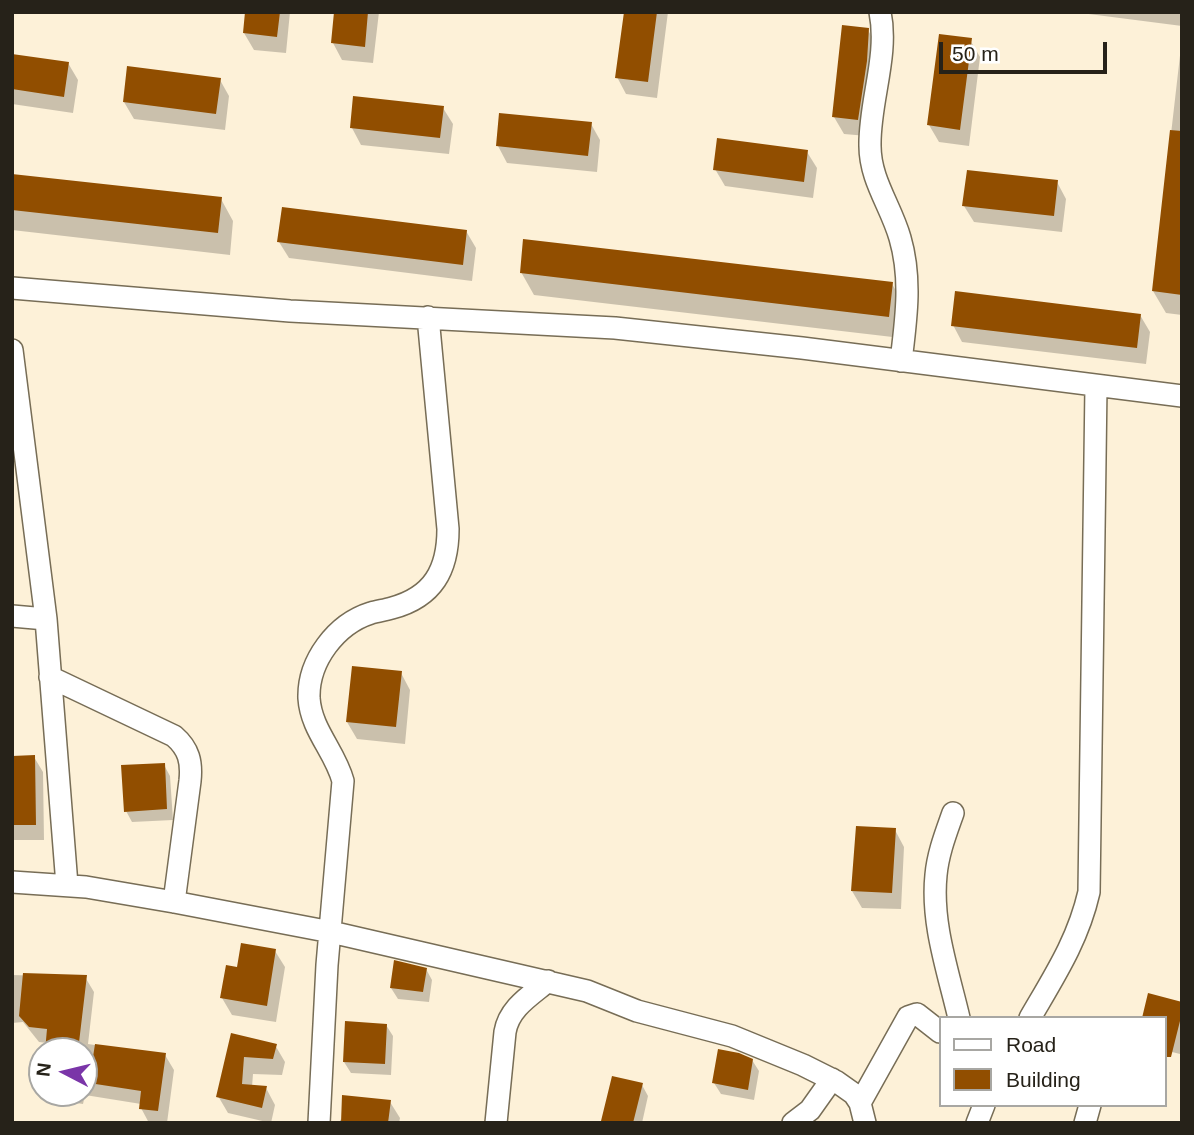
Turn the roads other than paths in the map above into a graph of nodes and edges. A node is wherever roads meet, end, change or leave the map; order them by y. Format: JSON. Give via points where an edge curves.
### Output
{"nodes":[{"id":1,"x":880,"y":12,"type":"edge"},
{"id":2,"x":12,"y":288,"type":"edge"},
{"id":3,"x":428,"y":317,"type":"junction"},
{"id":4,"x":12,"y":350,"type":"edge"},
{"id":5,"x":901,"y":361,"type":"junction"},
{"id":6,"x":1096,"y":386,"type":"junction"},
{"id":7,"x":1182,"y":396,"type":"edge"},
{"id":8,"x":12,"y":616,"type":"edge"},
{"id":9,"x":46,"y":618,"type":"junction"},
{"id":10,"x":50,"y":677,"type":"junction"},
{"id":11,"x":953,"y":813,"type":"dead end"},
{"id":12,"x":12,"y":882,"type":"edge"},
{"id":13,"x":66,"y":885,"type":"junction"},
{"id":14,"x":174,"y":902,"type":"junction"},
{"id":15,"x":331,"y":932,"type":"junction"},
{"id":16,"x":548,"y":981,"type":"junction"},
{"id":17,"x":959,"y":1016,"type":"edge"},
{"id":18,"x":1031,"y":1016,"type":"edge"},
{"id":19,"x":939,"y":1031,"type":"edge"},
{"id":20,"x":832,"y":1079,"type":"junction"},
{"id":21,"x":863,"y":1113,"type":"edge"},
{"id":22,"x":319,"y":1123,"type":"edge"},
{"id":23,"x":496,"y":1123,"type":"edge"},
{"id":24,"x":793,"y":1123,"type":"edge"}],
"edges":[{"from":1,"to":5,"type":"street","via":[[882,34],[870,153],[905,260],[907,307]]},
{"from":2,"to":3,"type":"street"},
{"from":3,"to":5,"type":"street","via":[[628,329]]},
{"from":3,"to":15,"type":"street","via":[[448,529],[442,571],[412,601],[350,622],[334,636],[312,674],[312,718],[343,781]]},
{"from":4,"to":9,"type":"street"},
{"from":5,"to":6,"type":"street"},
{"from":6,"to":7,"type":"street"},
{"from":6,"to":18,"type":"street","via":[[1089,891],[1070,950]]},
{"from":8,"to":9,"type":"street"},
{"from":9,"to":10,"type":"street"},
{"from":10,"to":13,"type":"street"},
{"from":10,"to":14,"type":"street","via":[[174,736],[187,751],[190,781]]},
{"from":11,"to":17,"type":"street","via":[[939,855],[935,895],[939,935]]},
{"from":12,"to":13,"type":"street"},
{"from":13,"to":14,"type":"street"},
{"from":14,"to":15,"type":"street"},
{"from":15,"to":16,"type":"street"},
{"from":15,"to":22,"type":"street"},
{"from":16,"to":20,"type":"street","via":[[732,1036]]},
{"from":16,"to":23,"type":"street","via":[[509,1018]]},
{"from":19,"to":21,"type":"street","via":[[917,1014],[908,1017]]},
{"from":20,"to":21,"type":"street","via":[[846,1087]]},
{"from":20,"to":24,"type":"street","via":[[810,1110]]}]}
